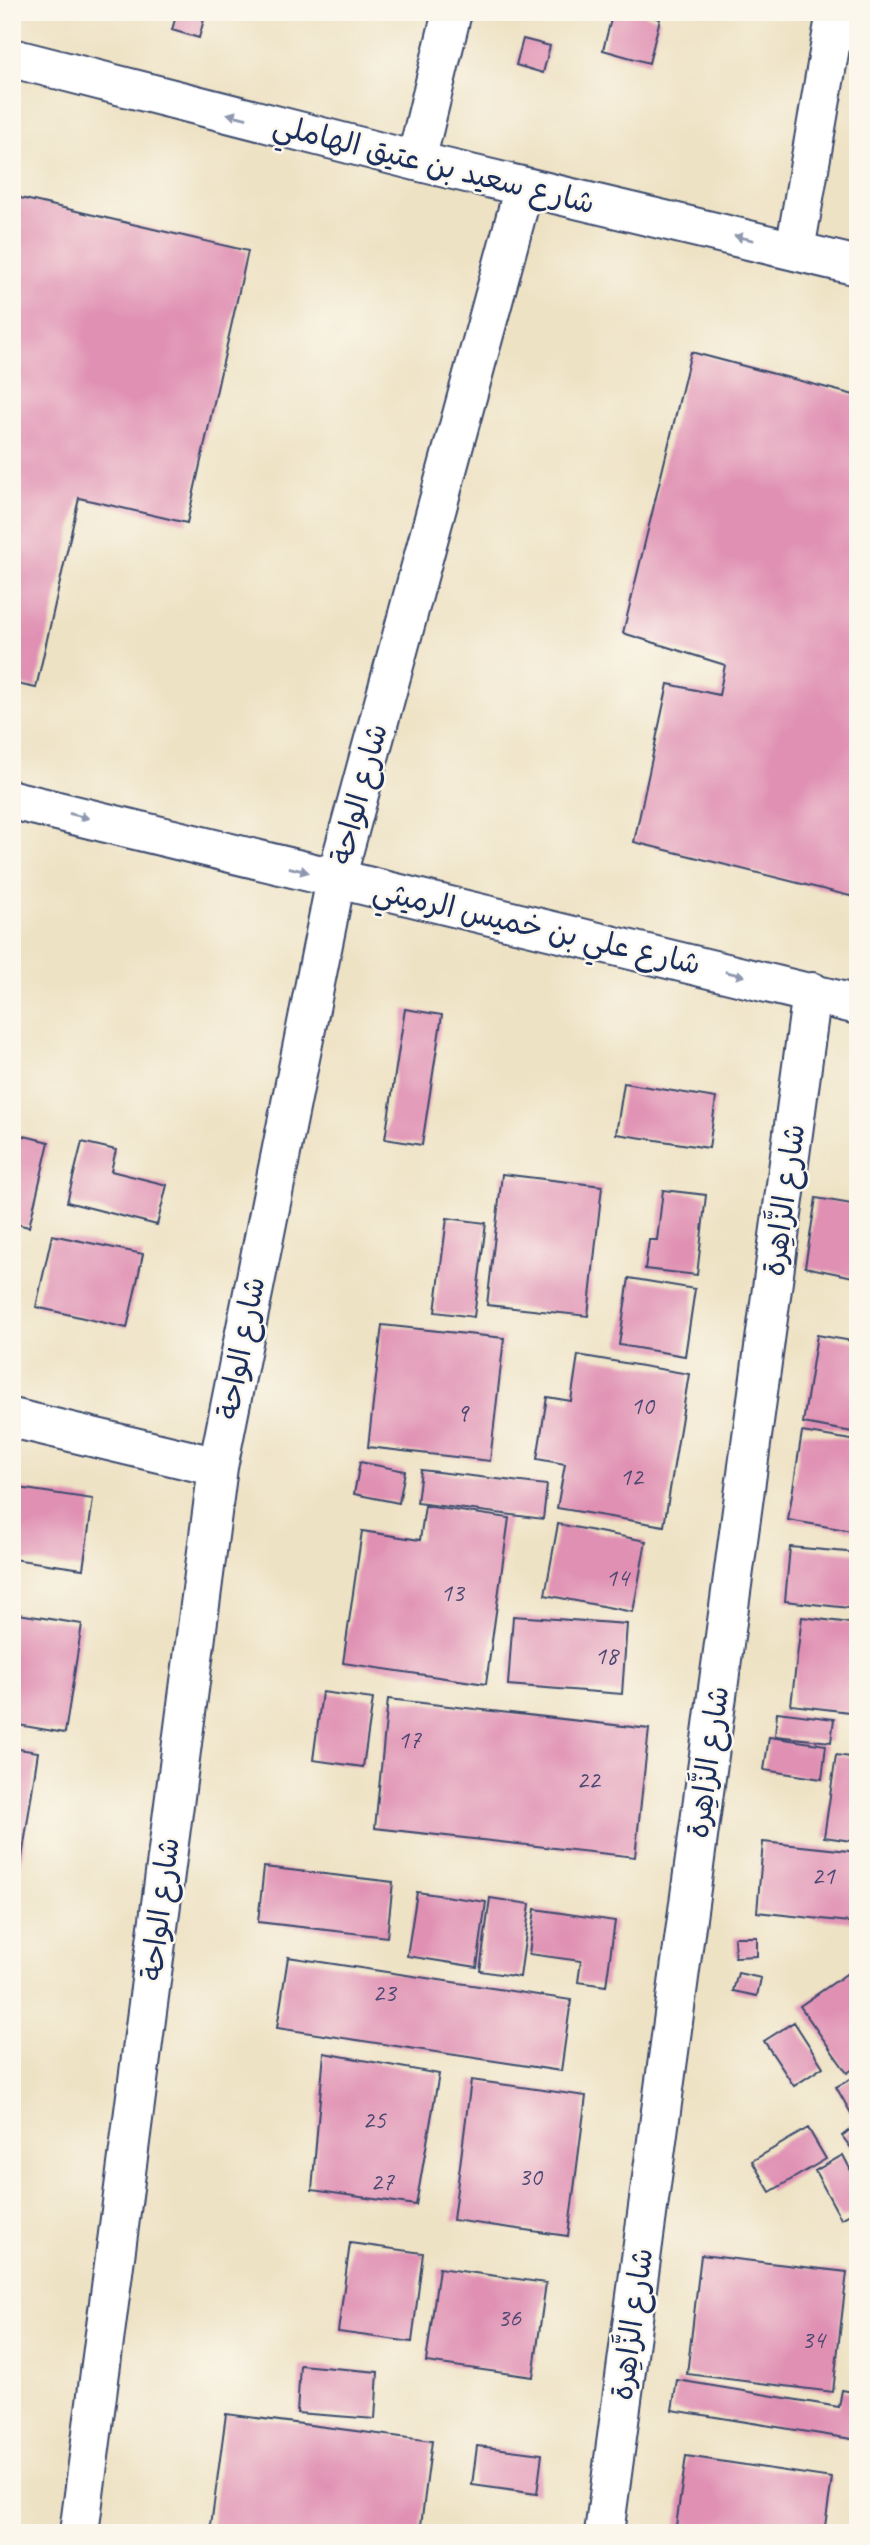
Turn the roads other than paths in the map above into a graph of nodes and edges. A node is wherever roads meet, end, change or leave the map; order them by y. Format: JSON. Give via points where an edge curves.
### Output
{"nodes":[{"id":1,"x":452,"y":12,"type":"edge"},
{"id":2,"x":836,"y":12,"type":"edge"},
{"id":3,"x":12,"y":58,"type":"edge"},
{"id":4,"x":416,"y":161,"type":"junction"},
{"id":5,"x":524,"y":187,"type":"junction"},
{"id":6,"x":795,"y":250,"type":"junction"},
{"id":7,"x":858,"y":265,"type":"edge"},
{"id":8,"x":12,"y":800,"type":"edge"},
{"id":9,"x":336,"y":879,"type":"junction"},
{"id":10,"x":812,"y":992,"type":"junction"},
{"id":11,"x":858,"y":1005,"type":"edge"},
{"id":12,"x":12,"y":1418,"type":"edge"},
{"id":13,"x":218,"y":1467,"type":"junction"},
{"id":14,"x":79,"y":2533,"type":"edge"},
{"id":15,"x":604,"y":2533,"type":"edge"}],
"edges":[{"from":1,"to":4,"type":"street"},
{"from":2,"to":6,"type":"street"},
{"from":4,"to":3,"type":"street","name":"شارع سعيد بن عتيق الهاملي","one_way":true},
{"from":4,"to":5,"type":"street","name":"شارع سعيد بن عتيق الهاملي"},
{"from":6,"to":5,"type":"street","name":"شارع سعيد بن عتيق الهاملي","one_way":true},
{"from":5,"to":9,"type":"street","name":"شارع الواحة"},
{"from":6,"to":7,"type":"street","name":"شارع سعيد بن عتيق الهاملي"},
{"from":8,"to":9,"type":"street","name":"شارع علي بن خميس الرميثي","one_way":true},
{"from":9,"to":10,"type":"street","name":"شارع علي بن خميس الرميثي","one_way":true},
{"from":9,"to":13,"type":"street","name":"شارع الواحة"},
{"from":10,"to":11,"type":"street","name":"شارع علي بن خميس الرميثي"},
{"from":10,"to":15,"type":"street","name":"شارع الزَّاهِرة"},
{"from":12,"to":13,"type":"street"},
{"from":13,"to":14,"type":"street","name":"شارع الواحة"}]}
